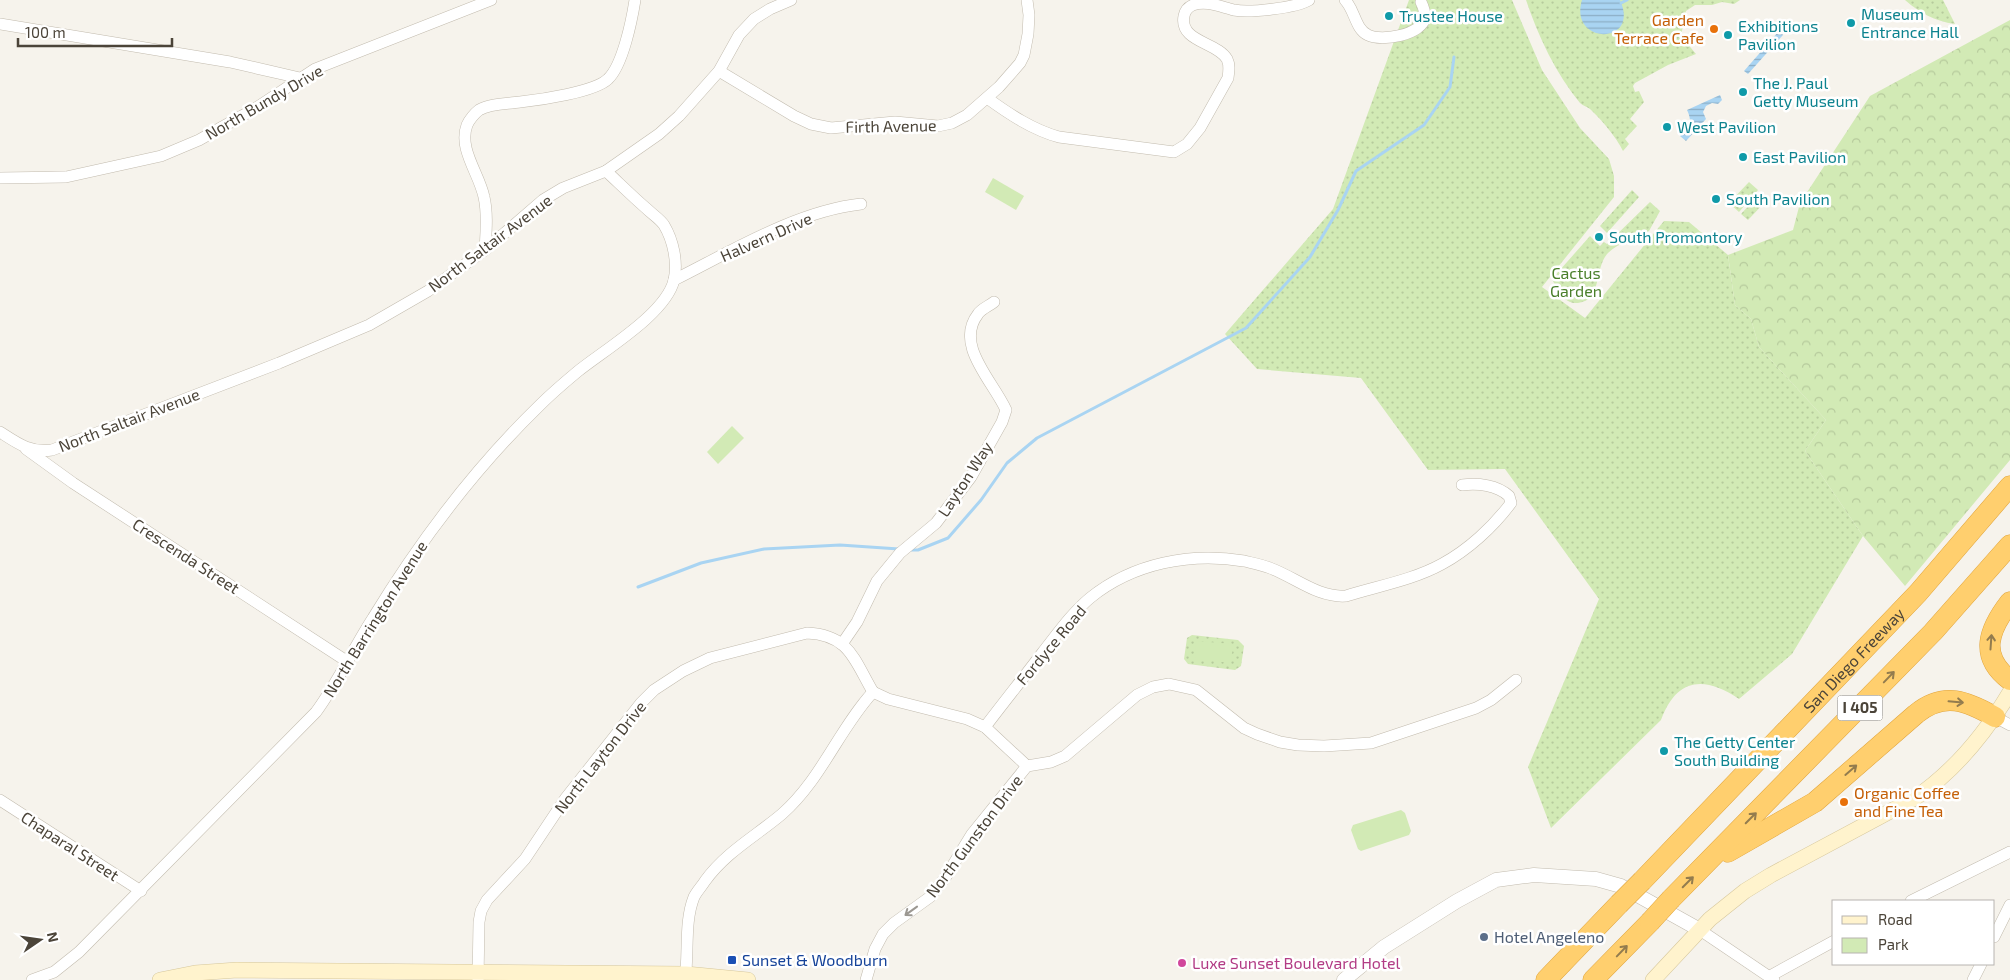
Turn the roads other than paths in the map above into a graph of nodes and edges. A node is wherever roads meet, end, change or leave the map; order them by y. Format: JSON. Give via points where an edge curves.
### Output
{"nodes":[{"id":1,"x":491,"y":0,"type":"edge"},
{"id":2,"x":635,"y":0,"type":"edge"},
{"id":3,"x":791,"y":0,"type":"edge"},
{"id":4,"x":1027,"y":0,"type":"edge"},
{"id":5,"x":1309,"y":0,"type":"edge"},
{"id":6,"x":1345,"y":0,"type":"edge"},
{"id":7,"x":1421,"y":2,"type":"dead end"},
{"id":8,"x":0,"y":24,"type":"edge"},
{"id":9,"x":720,"y":71,"type":"junction"},
{"id":10,"x":300,"y":78,"type":"junction"},
{"id":11,"x":987,"y":98,"type":"junction"},
{"id":12,"x":606,"y":171,"type":"junction"},
{"id":13,"x":0,"y":178,"type":"edge"},
{"id":14,"x":861,"y":204,"type":"dead end"},
{"id":15,"x":485,"y":250,"type":"junction"},
{"id":16,"x":674,"y":280,"type":"junction"},
{"id":17,"x":994,"y":302,"type":"dead end"},
{"id":18,"x":0,"y":432,"type":"edge"},
{"id":19,"x":25,"y":448,"type":"junction"},
{"id":20,"x":1462,"y":485,"type":"dead end"},
{"id":21,"x":2010,"y":486,"type":"edge"},
{"id":22,"x":2010,"y":502,"type":"edge"},
{"id":23,"x":2010,"y":545,"type":"edge"},
{"id":24,"x":2010,"y":602,"type":"edge"},
{"id":25,"x":842,"y":644,"type":"junction"},
{"id":26,"x":348,"y":662,"type":"junction"},
{"id":27,"x":1516,"y":680,"type":"dead end"},
{"id":28,"x":2010,"y":680,"type":"edge"},
{"id":29,"x":873,"y":692,"type":"junction"},
{"id":30,"x":2010,"y":692,"type":"edge"},
{"id":31,"x":2002,"y":721,"type":"edge"},
{"id":32,"x":985,"y":727,"type":"junction"},
{"id":33,"x":1027,"y":766,"type":"junction"},
{"id":34,"x":0,"y":800,"type":"edge"},
{"id":35,"x":2010,"y":852,"type":"edge"},
{"id":36,"x":1705,"y":866,"type":"junction"},
{"id":37,"x":1646,"y":884,"type":"junction"},
{"id":38,"x":141,"y":891,"type":"junction"},
{"id":39,"x":1913,"y":900,"type":"edge"},
{"id":40,"x":2010,"y":905,"type":"edge"},
{"id":41,"x":1624,"y":907,"type":"junction"},
{"id":42,"x":1700,"y":930,"type":"junction"},
{"id":43,"x":1995,"y":935,"type":"edge"},
{"id":44,"x":1832,"y":942,"type":"edge"},
{"id":45,"x":1568,"y":957,"type":"junction"},
{"id":46,"x":1980,"y":965,"type":"edge"},
{"id":47,"x":478,"y":976,"type":"edge"},
{"id":48,"x":685,"y":977,"type":"edge"},
{"id":49,"x":1772,"y":978,"type":"edge"},
{"id":50,"x":32,"y":980,"type":"edge"},
{"id":51,"x":160,"y":980,"type":"edge"},
{"id":52,"x":748,"y":980,"type":"edge"},
{"id":53,"x":866,"y":980,"type":"edge"},
{"id":54,"x":1344,"y":980,"type":"edge"},
{"id":55,"x":1537,"y":980,"type":"edge"},
{"id":56,"x":1546,"y":980,"type":"edge"},
{"id":57,"x":1561,"y":980,"type":"edge"},
{"id":58,"x":1593,"y":980,"type":"edge"},
{"id":59,"x":1653,"y":980,"type":"edge"},
{"id":60,"x":1973,"y":980,"type":"edge"}],
"edges":[{"from":1,"to":10,"type":"street","name":"North Bundy Drive"},
{"from":2,"to":15,"type":"street","via":[[620,60],[608,79],[561,95],[494,105],[479,110],[467,123],[464,136],[466,152],[481,181],[485,200]]},
{"from":3,"to":9,"type":"street","name":"North Saltair Avenue","via":[[754,19],[739,35]]},
{"from":4,"to":11,"type":"street","name":"Firth Avenue","via":[[1028,34],[1024,55]]},
{"from":5,"to":11,"type":"street","via":[[1294,7],[1246,10],[1199,3],[1184,13],[1183,23],[1187,31],[1220,52],[1228,60],[1229,70],[1228,78],[1200,128],[1187,144],[1174,152],[1058,137],[1038,130]]},
{"from":6,"to":7,"type":"street","via":[[1359,27],[1376,39],[1412,32],[1425,17]]},
{"from":8,"to":10,"type":"street","via":[[230,62]]},
{"from":9,"to":11,"type":"street","name":"Firth Avenue","via":[[794,116],[831,128],[895,122],[938,126],[967,115]]},
{"from":9,"to":12,"type":"street","name":"North Saltair Avenue","via":[[659,134]]},
{"from":10,"to":13,"type":"street","name":"North Bundy Drive","via":[[240,118],[160,156],[66,177]]},
{"from":12,"to":15,"type":"street","name":"North Saltair Avenue","via":[[563,188],[543,200]]},
{"from":12,"to":16,"type":"street","name":"North Barrington Avenue","via":[[663,225],[676,259]]},
{"from":14,"to":16,"type":"street","name":"Halvern Drive","via":[[840,206],[781,227]]},
{"from":15,"to":19,"type":"street","name":"North Saltair Avenue","via":[[428,291],[369,325],[61,447],[43,451]]},
{"from":16,"to":26,"type":"street","name":"North Barrington Avenue","via":[[655,311],[540,405],[454,500],[406,566]]},
{"from":17,"to":25,"type":"street","name":"Layton Way","via":[[978,312],[971,326],[970,338],[973,354],[1006,410],[1002,422],[971,477],[936,523],[900,553],[877,581]]},
{"from":18,"to":19,"type":"street","name":"North Saltair Avenue"},
{"from":19,"to":26,"type":"street","name":"Crescenda Street","via":[[73,483]]},
{"from":20,"to":32,"type":"street","name":"Fordyce Road","via":[[1475,483],[1497,489],[1509,496],[1511,503],[1467,547],[1442,564],[1346,596],[1323,594],[1270,568],[1244,561],[1183,559],[1156,564],[1127,575],[1091,598],[1066,622]]},
{"from":21,"to":37,"type":"highway","name":"San Diego Freeway","number":"I 405","via":[[1918,594]]},
{"from":22,"to":37,"type":"highway","via":[[1917,610]]},
{"from":36,"to":23,"type":"highway","number":"I 405","one_way":true,"via":[[1933,632]]},
{"from":28,"to":24,"type":"highway","one_way":true,"via":[[2000,672],[1990,649],[1994,626]]},
{"from":25,"to":29,"type":"street","name":"North Layton Drive","via":[[856,660]]},
{"from":25,"to":47,"type":"street","name":"North Layton Drive","via":[[822,634],[807,634],[751,646],[710,658],[654,690],[603,749],[525,859],[487,900],[479,922]]},
{"from":26,"to":38,"type":"street","name":"North Barrington Avenue","via":[[316,712]]},
{"from":27,"to":33,"type":"street","name":"North Gunston Drive","via":[[1491,700],[1449,718],[1371,742],[1324,746],[1280,742],[1257,734],[1244,728],[1196,690],[1169,684],[1137,695],[1064,756]]},
{"from":29,"to":32,"type":"street"},
{"from":29,"to":48,"type":"street","via":[[860,706],[808,786],[783,813],[731,852],[694,896]]},
{"from":30,"to":31,"type":"main road"},
{"from":36,"to":31,"type":"highway","one_way":true,"via":[[1814,802],[1930,705],[1945,701],[1962,702]]},
{"from":31,"to":42,"type":"main road","via":[[1927,790],[1771,874],[1725,905]]},
{"from":32,"to":33,"type":"street"},
{"from":33,"to":53,"type":"street","name":"North Gunston Drive","one_way":true,"via":[[972,834],[946,878],[930,897],[883,934]]},
{"from":34,"to":38,"type":"street","name":"Chaparal Street"},
{"from":35,"to":39,"type":"street"},
{"from":58,"to":36,"type":"highway","number":"I 405","one_way":true,"bridge":true},
{"from":37,"to":41,"type":"highway","name":"San Diego Freeway","number":"I 405","bridge":true},
{"from":38,"to":50,"type":"street","name":"North Barrington Avenue","via":[[67,964]]},
{"from":40,"to":43,"type":"street"},
{"from":41,"to":45,"type":"highway","name":"San Diego Freeway","number":"I 405"},
{"from":41,"to":57,"type":"highway"},
{"from":42,"to":49,"type":"street"},
{"from":42,"to":54,"type":"street","via":[[1621,886],[1589,878],[1534,875],[1496,880],[1457,900],[1384,947]]},
{"from":42,"to":59,"type":"main road"},
{"from":44,"to":49,"type":"street"},
{"from":45,"to":55,"type":"highway"},
{"from":45,"to":56,"type":"highway","name":"San Diego Freeway","number":"I 405"},
{"from":46,"to":60,"type":"street"},
{"from":47,"to":48,"type":"main road"},
{"from":47,"to":51,"type":"main road","via":[[237,970]]},
{"from":48,"to":52,"type":"main road"}]}
